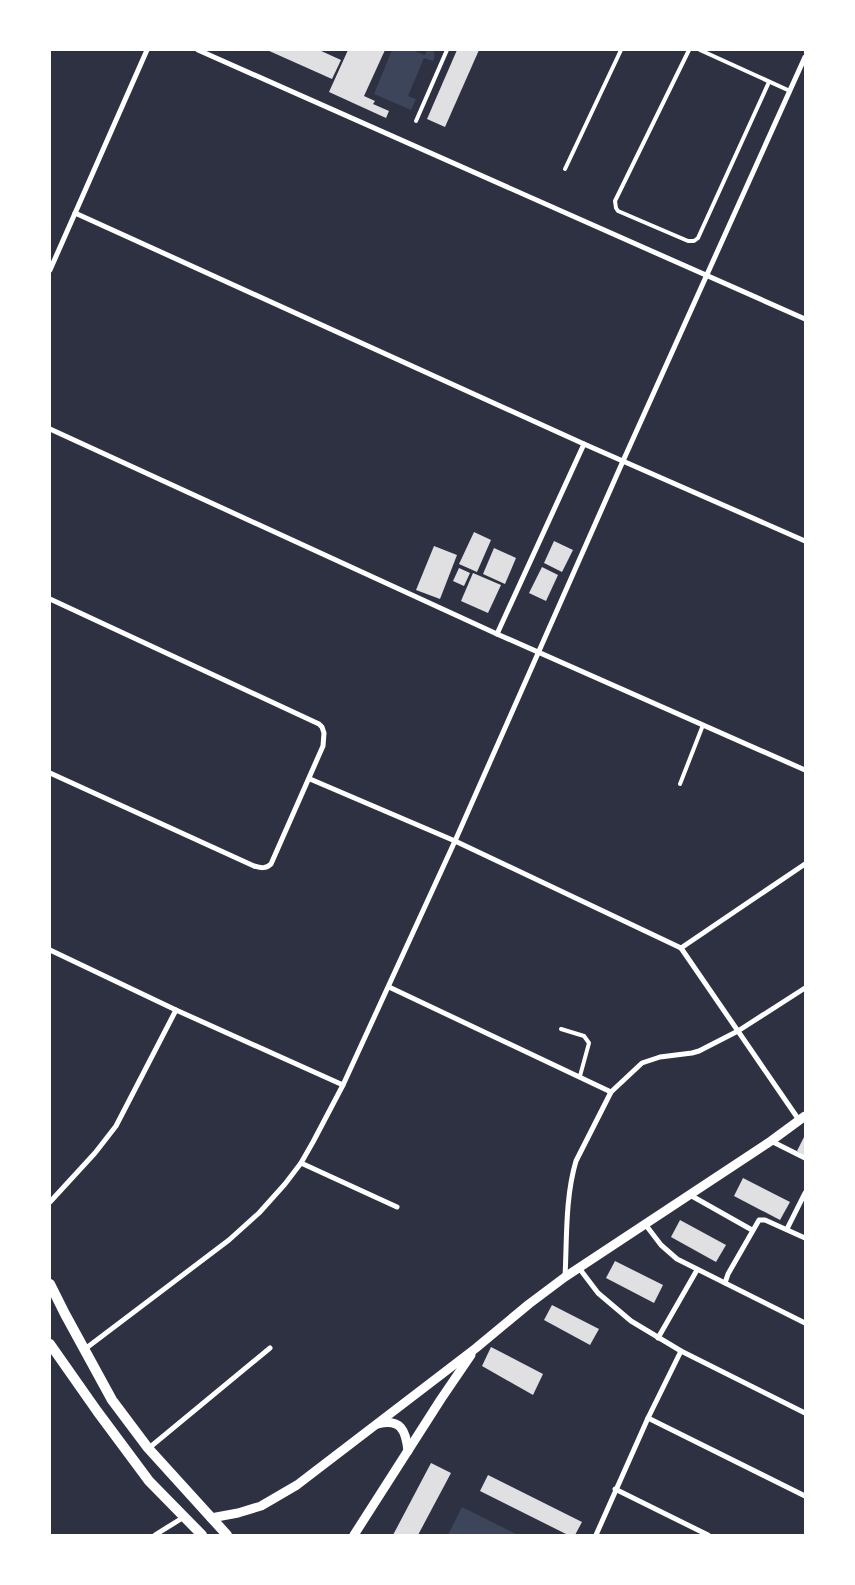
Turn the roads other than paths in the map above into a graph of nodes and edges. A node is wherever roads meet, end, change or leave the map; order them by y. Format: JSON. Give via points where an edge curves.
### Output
{"nodes":[{"id":1,"x":147,"y":50,"type":"edge"},
{"id":2,"x":198,"y":50,"type":"edge"},
{"id":3,"x":442,"y":50,"type":"edge"},
{"id":4,"x":447,"y":50,"type":"edge"},
{"id":5,"x":621,"y":50,"type":"edge"},
{"id":6,"x":689,"y":50,"type":"edge"},
{"id":7,"x":700,"y":50,"type":"edge"},
{"id":8,"x":805,"y":57,"type":"edge"},
{"id":9,"x":444,"y":58,"type":"junction"},
{"id":10,"x":769,"y":82,"type":"junction"},
{"id":11,"x":790,"y":91,"type":"junction"},
{"id":12,"x":416,"y":121,"type":"dead end"},
{"id":13,"x":565,"y":169,"type":"dead end"},
{"id":14,"x":74,"y":213,"type":"junction"},
{"id":15,"x":50,"y":270,"type":"edge"},
{"id":16,"x":706,"y":274,"type":"junction"},
{"id":17,"x":805,"y":319,"type":"edge"},
{"id":18,"x":50,"y":429,"type":"edge"},
{"id":19,"x":584,"y":444,"type":"junction"},
{"id":20,"x":623,"y":461,"type":"junction"},
{"id":21,"x":805,"y":541,"type":"edge"},
{"id":22,"x":50,"y":598,"type":"edge"},
{"id":23,"x":497,"y":634,"type":"junction"},
{"id":24,"x":538,"y":651,"type":"junction"},
{"id":25,"x":703,"y":725,"type":"junction"},
{"id":26,"x":805,"y":770,"type":"edge"},
{"id":27,"x":50,"y":773,"type":"edge"},
{"id":28,"x":310,"y":779,"type":"junction"},
{"id":29,"x":680,"y":784,"type":"dead end"},
{"id":30,"x":455,"y":841,"type":"junction"},
{"id":31,"x":805,"y":864,"type":"edge"},
{"id":32,"x":681,"y":948,"type":"junction"},
{"id":33,"x":50,"y":950,"type":"edge"},
{"id":34,"x":389,"y":987,"type":"junction"},
{"id":35,"x":805,"y":988,"type":"edge"},
{"id":36,"x":176,"y":1010,"type":"junction"},
{"id":37,"x":560,"y":1029,"type":"dead end"},
{"id":38,"x":738,"y":1031,"type":"junction"},
{"id":39,"x":580,"y":1076,"type":"junction"},
{"id":40,"x":343,"y":1085,"type":"junction"},
{"id":41,"x":611,"y":1092,"type":"junction"},
{"id":42,"x":802,"y":1118,"type":"edge"},
{"id":43,"x":771,"y":1141,"type":"junction"},
{"id":44,"x":805,"y":1158,"type":"edge"},
{"id":45,"x":301,"y":1163,"type":"junction"},
{"id":46,"x":805,"y":1193,"type":"edge"},
{"id":47,"x":690,"y":1195,"type":"junction"},
{"id":48,"x":50,"y":1202,"type":"edge"},
{"id":49,"x":397,"y":1207,"type":"dead end"},
{"id":50,"x":645,"y":1224,"type":"junction"},
{"id":51,"x":787,"y":1229,"type":"junction"},
{"id":52,"x":752,"y":1230,"type":"junction"},
{"id":53,"x":805,"y":1238,"type":"edge"},
{"id":54,"x":579,"y":1268,"type":"junction"},
{"id":55,"x":697,"y":1270,"type":"junction"},
{"id":56,"x":565,"y":1278,"type":"junction"},
{"id":57,"x":725,"y":1283,"type":"junction"},
{"id":58,"x":50,"y":1284,"type":"edge"},
{"id":59,"x":805,"y":1323,"type":"edge"},
{"id":60,"x":658,"y":1338,"type":"junction"},
{"id":61,"x":50,"y":1344,"type":"edge"},
{"id":62,"x":270,"y":1348,"type":"dead end"},
{"id":63,"x":476,"y":1348,"type":"junction"},
{"id":64,"x":84,"y":1350,"type":"junction"},
{"id":65,"x":681,"y":1351,"type":"junction"},
{"id":66,"x":805,"y":1413,"type":"edge"},
{"id":67,"x":648,"y":1418,"type":"junction"},
{"id":68,"x":374,"y":1425,"type":"junction"},
{"id":69,"x":148,"y":1448,"type":"junction"},
{"id":70,"x":408,"y":1451,"type":"junction"},
{"id":71,"x":616,"y":1489,"type":"junction"},
{"id":72,"x":805,"y":1496,"type":"edge"},
{"id":73,"x":184,"y":1516,"type":"junction"},
{"id":74,"x":211,"y":1518,"type":"junction"},
{"id":75,"x":155,"y":1535,"type":"edge"},
{"id":76,"x":202,"y":1535,"type":"edge"},
{"id":77,"x":227,"y":1535,"type":"edge"},
{"id":78,"x":354,"y":1535,"type":"edge"},
{"id":79,"x":596,"y":1535,"type":"edge"},
{"id":80,"x":708,"y":1535,"type":"edge"}],
"edges":[{"from":1,"to":14,"type":"street"},
{"from":2,"to":16,"type":"street"},
{"from":3,"to":9,"type":"lane"},
{"from":4,"to":9,"type":"lane"},
{"from":5,"to":13,"type":"lane"},
{"from":6,"to":10,"type":"lane","via":[[615,201],[618,211],[688,242],[698,238]]},
{"from":7,"to":10,"type":"lane"},
{"from":8,"to":11,"type":"street"},
{"from":9,"to":12,"type":"lane"},
{"from":10,"to":11,"type":"lane"},
{"from":11,"to":16,"type":"street"},
{"from":14,"to":15,"type":"street"},
{"from":14,"to":19,"type":"street"},
{"from":16,"to":17,"type":"street"},
{"from":16,"to":20,"type":"street"},
{"from":18,"to":23,"type":"street"},
{"from":19,"to":20,"type":"street"},
{"from":19,"to":23,"type":"street"},
{"from":20,"to":21,"type":"street"},
{"from":20,"to":24,"type":"street"},
{"from":22,"to":28,"type":"street","via":[[318,724],[324,733],[323,746]]},
{"from":23,"to":24,"type":"street"},
{"from":24,"to":25,"type":"street"},
{"from":24,"to":30,"type":"street"},
{"from":25,"to":26,"type":"street"},
{"from":25,"to":29,"type":"lane"},
{"from":27,"to":28,"type":"street","via":[[261,868],[268,868],[271,864]]},
{"from":28,"to":30,"type":"street"},
{"from":30,"to":32,"type":"street"},
{"from":30,"to":34,"type":"street"},
{"from":31,"to":32,"type":"street"},
{"from":32,"to":38,"type":"street"},
{"from":33,"to":36,"type":"street"},
{"from":34,"to":39,"type":"street"},
{"from":34,"to":40,"type":"street"},
{"from":35,"to":38,"type":"street"},
{"from":36,"to":40,"type":"street"},
{"from":36,"to":48,"type":"street","via":[[116,1126]]},
{"from":37,"to":39,"type":"lane","via":[[584,1036],[589,1043]]},
{"from":38,"to":41,"type":"street","via":[[692,1053],[650,1059]]},
{"from":38,"to":42,"type":"street"},
{"from":39,"to":41,"type":"street"},
{"from":40,"to":45,"type":"street"},
{"from":41,"to":56,"type":"street","via":[[572,1173]]},
{"from":42,"to":43,"type":"street"},
{"from":43,"to":44,"type":"street"},
{"from":43,"to":47,"type":"street"},
{"from":45,"to":49,"type":"street"},
{"from":45,"to":64,"type":"street","via":[[259,1213],[229,1240]]},
{"from":46,"to":51,"type":"street"},
{"from":47,"to":50,"type":"street"},
{"from":47,"to":52,"type":"street"},
{"from":50,"to":54,"type":"street"},
{"from":50,"to":55,"type":"street","via":[[660,1245],[676,1259]]},
{"from":51,"to":52,"type":"street","via":[[759,1220]]},
{"from":51,"to":53,"type":"street"},
{"from":52,"to":57,"type":"street"},
{"from":54,"to":56,"type":"street"},
{"from":54,"to":60,"type":"street","via":[[613,1307]]},
{"from":55,"to":57,"type":"street"},
{"from":55,"to":60,"type":"street"},
{"from":56,"to":63,"type":"street"},
{"from":57,"to":59,"type":"street"},
{"from":58,"to":64,"type":"main road"},
{"from":60,"to":65,"type":"street"},
{"from":61,"to":73,"type":"main road","via":[[149,1481]]},
{"from":62,"to":69,"type":"street"},
{"from":63,"to":68,"type":"street"},
{"from":63,"to":70,"type":"street"},
{"from":64,"to":69,"type":"main road","via":[[112,1400]]},
{"from":65,"to":66,"type":"street"},
{"from":65,"to":67,"type":"street"},
{"from":67,"to":71,"type":"street"},
{"from":67,"to":72,"type":"street"},
{"from":68,"to":70,"type":"street","via":[[394,1423],[402,1429]]},
{"from":68,"to":74,"type":"street","via":[[280,1496],[260,1506]]},
{"from":69,"to":74,"type":"main road"},
{"from":70,"to":78,"type":"street"},
{"from":71,"to":79,"type":"street"},
{"from":71,"to":80,"type":"street"},
{"from":73,"to":75,"type":"street"},
{"from":73,"to":76,"type":"main road"},
{"from":74,"to":77,"type":"main road"}]}
